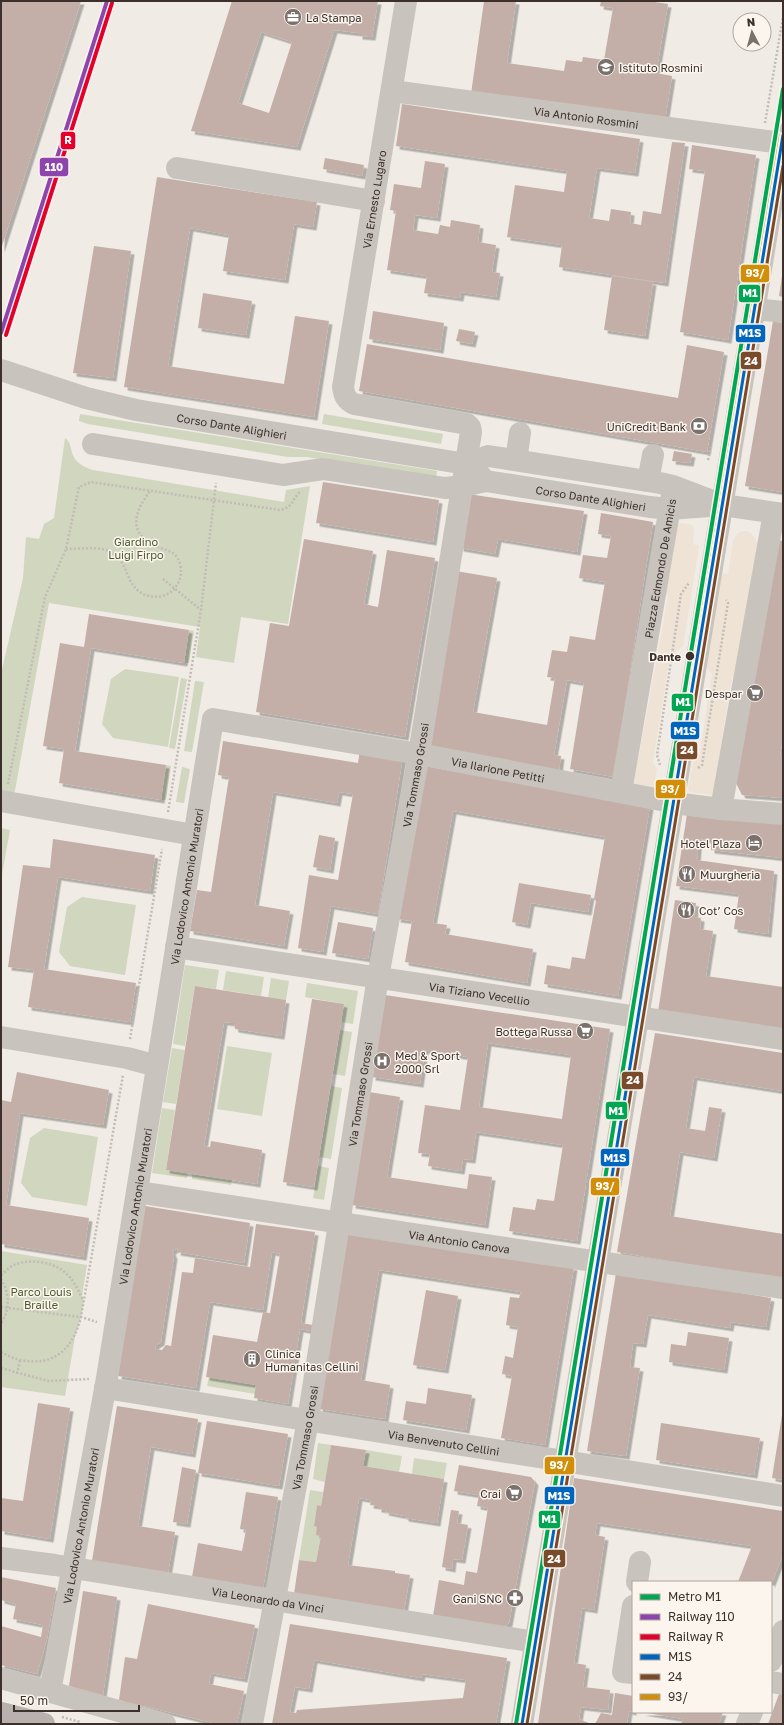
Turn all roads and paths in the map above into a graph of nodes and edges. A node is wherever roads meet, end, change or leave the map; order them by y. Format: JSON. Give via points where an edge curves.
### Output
{"nodes":[{"id":1,"x":406,"y":1,"type":"edge"},
{"id":2,"x":392,"y":91,"type":"junction"},
{"id":3,"x":782,"y":139,"type":"edge"},
{"id":4,"x":177,"y":168,"type":"dead end"},
{"id":5,"x":374,"y":201,"type":"junction"},
{"id":6,"x":776,"y":218,"type":"edge"},
{"id":7,"x":755,"y":309,"type":"junction"},
{"id":8,"x":783,"y":312,"type":"edge"},
{"id":9,"x":1,"y":370,"type":"edge"},
{"id":10,"x":520,"y":433,"type":"dead end"},
{"id":11,"x":93,"y":444,"type":"dead end"},
{"id":12,"x":653,"y":455,"type":"dead end"},
{"id":13,"x":516,"y":460,"type":"junction"},
{"id":14,"x":466,"y":464,"type":"junction"},
{"id":15,"x":219,"y":465,"type":"junction"},
{"id":16,"x":486,"y":481,"type":"junction"},
{"id":17,"x":648,"y":481,"type":"junction"},
{"id":18,"x":463,"y":486,"type":"junction"},
{"id":19,"x":673,"y":486,"type":"junction"},
{"id":20,"x":301,"y":490,"type":"dead end"},
{"id":21,"x":151,"y":491,"type":"junction"},
{"id":22,"x":214,"y":500,"type":"junction"},
{"id":23,"x":723,"y":505,"type":"junction"},
{"id":24,"x":669,"y":509,"type":"junction"},
{"id":25,"x":778,"y":513,"type":"edge"},
{"id":26,"x":66,"y":549,"type":"junction"},
{"id":27,"x":163,"y":579,"type":"dead end"},
{"id":28,"x":174,"y":589,"type":"junction"},
{"id":29,"x":201,"y":610,"type":"junction"},
{"id":30,"x":214,"y":719,"type":"joint"},
{"id":31,"x":419,"y":754,"type":"junction"},
{"id":32,"x":621,"y":792,"type":"junction"},
{"id":33,"x":3,"y":801,"type":"edge"},
{"id":34,"x":673,"y":802,"type":"junction"},
{"id":35,"x":721,"y":809,"type":"junction"},
{"id":36,"x":783,"y":814,"type":"edge"},
{"id":37,"x":165,"y":830,"type":"junction"},
{"id":38,"x":194,"y":834,"type":"junction"},
{"id":39,"x":176,"y":947,"type":"junction"},
{"id":40,"x":378,"y":977,"type":"junction"},
{"id":41,"x":638,"y":1017,"type":"junction"},
{"id":42,"x":1,"y":1037,"type":"edge"},
{"id":43,"x":783,"y":1039,"type":"edge"},
{"id":44,"x":126,"y":1058,"type":"junction"},
{"id":45,"x":157,"y":1066,"type":"junction"},
{"id":46,"x":137,"y":1192,"type":"junction"},
{"id":47,"x":340,"y":1222,"type":"junction"},
{"id":48,"x":597,"y":1263,"type":"junction"},
{"id":49,"x":1,"y":1275,"type":"edge"},
{"id":50,"x":1,"y":1279,"type":"edge"},
{"id":51,"x":783,"y":1288,"type":"edge"},
{"id":52,"x":84,"y":1301,"type":"junction"},
{"id":53,"x":1,"y":1307,"type":"edge"},
{"id":54,"x":8,"y":1309,"type":"junction"},
{"id":55,"x":81,"y":1317,"type":"junction"},
{"id":56,"x":1,"y":1323,"type":"edge"},
{"id":57,"x":115,"y":1328,"type":"junction"},
{"id":58,"x":1,"y":1352,"type":"edge"},
{"id":59,"x":20,"y":1360,"type":"junction"},
{"id":60,"x":1,"y":1368,"type":"edge"},
{"id":61,"x":17,"y":1374,"type":"junction"},
{"id":62,"x":106,"y":1383,"type":"junction"},
{"id":63,"x":308,"y":1420,"type":"junction"},
{"id":64,"x":565,"y":1462,"type":"junction"},
{"id":65,"x":783,"y":1496,"type":"edge"},
{"id":66,"x":1,"y":1558,"type":"edge"},
{"id":67,"x":72,"y":1568,"type":"junction"},
{"id":68,"x":275,"y":1601,"type":"junction"},
{"id":69,"x":632,"y":1613,"type":"edge"},
{"id":70,"x":783,"y":1631,"type":"edge"},
{"id":71,"x":535,"y":1642,"type":"junction"},
{"id":72,"x":772,"y":1658,"type":"edge"},
{"id":73,"x":632,"y":1673,"type":"edge"},
{"id":74,"x":1,"y":1678,"type":"edge"},
{"id":75,"x":772,"y":1682,"type":"edge"},
{"id":76,"x":783,"y":1684,"type":"edge"},
{"id":77,"x":50,"y":1692,"type":"junction"},
{"id":78,"x":1,"y":1713,"type":"edge"},
{"id":79,"x":752,"y":1713,"type":"edge"},
{"id":80,"x":44,"y":1724,"type":"edge"},
{"id":81,"x":165,"y":1724,"type":"edge"},
{"id":82,"x":252,"y":1724,"type":"edge"},
{"id":83,"x":522,"y":1724,"type":"edge"},
{"id":84,"x":747,"y":1724,"type":"edge"}],
"edges":[{"from":1,"to":2,"type":"street","name":"Via Ernesto Lugaro"},
{"from":2,"to":3,"type":"street","name":"Via Antonio Rosmini"},
{"from":2,"to":5,"type":"street","name":"Via Ernesto Lugaro"},
{"from":3,"to":6,"type":"street"},
{"from":4,"to":5,"type":"street"},
{"from":5,"to":14,"type":"street","name":"Via Ernesto Lugaro","via":[[343,387],[346,398],[354,404],[467,424],[471,432]]},
{"from":6,"to":7,"type":"street"},
{"from":7,"to":8,"type":"street"},
{"from":7,"to":23,"type":"street"},
{"from":9,"to":14,"type":"street","name":"Corso Dante Alighieri","via":[[86,398],[136,410]]},
{"from":10,"to":13,"type":"street"},
{"from":11,"to":15,"type":"street"},
{"from":12,"to":17,"type":"street"},
{"from":13,"to":14,"type":"street","name":"Corso Dante Alighieri","via":[[488,456]]},
{"from":13,"to":17,"type":"street","name":"Corso Dante Alighieri"},
{"from":14,"to":16,"type":"street"},
{"from":14,"to":18,"type":"street","name":"Via Tommaso Grossi"},
{"from":15,"to":18,"type":"street","via":[[284,475],[323,469],[440,487]]},
{"from":15,"to":22,"type":"path"},
{"from":16,"to":18,"type":"street"},
{"from":16,"to":24,"type":"street","name":"Corso Dante Alighieri"},
{"from":17,"to":19,"type":"street","name":"Corso Dante Alighieri"},
{"from":18,"to":31,"type":"street","name":"Via Tommaso Grossi"},
{"from":19,"to":23,"type":"street","name":"Corso Dante Alighieri"},
{"from":19,"to":24,"type":"street","name":"Piazza Edmondo De Amicis"},
{"from":20,"to":22,"type":"path","via":[[292,504],[280,510]]},
{"from":21,"to":22,"type":"path"},
{"from":21,"to":26,"type":"path","via":[[91,482],[79,487]]},
{"from":21,"to":28,"type":"path","via":[[136,514],[136,526],[141,536],[178,558],[181,571],[179,583]]},
{"from":22,"to":29,"type":"path"},
{"from":23,"to":24,"type":"street","name":"Corso Dante Alighieri"},
{"from":23,"to":25,"type":"street","name":"Corso Dante Alighieri"},
{"from":23,"to":34,"type":"street"},
{"from":24,"to":32,"type":"street","name":"Piazza Edmondo De Amicis"},
{"from":25,"to":35,"type":"street"},
{"from":26,"to":28,"type":"path","via":[[102,549],[115,554],[131,582],[140,592],[150,597],[162,597]]},
{"from":26,"to":33,"type":"path","via":[[45,597]]},
{"from":27,"to":28,"type":"path"},
{"from":28,"to":29,"type":"path"},
{"from":29,"to":37,"type":"path"},
{"from":30,"to":31,"type":"street","name":"Via Ilarione Petitti"},
{"from":30,"to":38,"type":"street","name":"Via Lodovico Antonio Muratori"},
{"from":31,"to":32,"type":"street","name":"Via Ilarione Petitti"},
{"from":31,"to":40,"type":"street","name":"Via Tommaso Grossi"},
{"from":32,"to":34,"type":"street","name":"Via Ilarione Petitti"},
{"from":33,"to":37,"type":"street"},
{"from":34,"to":35,"type":"street","name":"Via Ilarione Petitti"},
{"from":34,"to":41,"type":"street"},
{"from":35,"to":36,"type":"street","name":"Via Ilarione Petitti"},
{"from":37,"to":38,"type":"street"},
{"from":37,"to":44,"type":"path"},
{"from":38,"to":39,"type":"street","name":"Via Lodovico Antonio Muratori"},
{"from":39,"to":40,"type":"street","name":"Via Tiziano Vecellio"},
{"from":39,"to":45,"type":"street","name":"Via Lodovico Antonio Muratori"},
{"from":40,"to":41,"type":"street","name":"Via Tiziano Vecellio"},
{"from":40,"to":47,"type":"street","name":"Via Tommaso Grossi"},
{"from":41,"to":43,"type":"street","name":"Via Tiziano Vecellio"},
{"from":41,"to":48,"type":"street"},
{"from":42,"to":44,"type":"street"},
{"from":44,"to":45,"type":"street"},
{"from":44,"to":52,"type":"path"},
{"from":45,"to":46,"type":"street","name":"Via Lodovico Antonio Muratori"},
{"from":46,"to":47,"type":"street","name":"Via Antonio Canova"},
{"from":46,"to":57,"type":"street","name":"Via Lodovico Antonio Muratori"},
{"from":47,"to":48,"type":"street","name":"Via Antonio Canova"},
{"from":47,"to":63,"type":"street","name":"Via Tommaso Grossi"},
{"from":48,"to":51,"type":"street","name":"Via Antonio Canova"},
{"from":48,"to":64,"type":"street"},
{"from":49,"to":52,"type":"path","via":[[13,1265],[28,1262],[45,1263],[62,1270],[75,1284]]},
{"from":50,"to":54,"type":"path","via":[[8,1297]]},
{"from":52,"to":55,"type":"path"},
{"from":53,"to":54,"type":"path"},
{"from":54,"to":55,"type":"path"},
{"from":54,"to":56,"type":"path"},
{"from":55,"to":57,"type":"path"},
{"from":55,"to":59,"type":"path","via":[[77,1333],[68,1348],[54,1358],[38,1361]]},
{"from":57,"to":62,"type":"street","name":"Via Lodovico Antonio Muratori"},
{"from":58,"to":59,"type":"path"},
{"from":59,"to":61,"type":"path"},
{"from":60,"to":61,"type":"path"},
{"from":61,"to":62,"type":"path","via":[[48,1381]]},
{"from":62,"to":63,"type":"street","name":"Via Benvenuto Cellini"},
{"from":62,"to":67,"type":"street","name":"Via Lodovico Antonio Muratori"},
{"from":63,"to":64,"type":"street","name":"Via Benvenuto Cellini"},
{"from":63,"to":68,"type":"street","name":"Via Tommaso Grossi"},
{"from":64,"to":65,"type":"street","name":"Via Benvenuto Cellini"},
{"from":64,"to":71,"type":"street"},
{"from":66,"to":67,"type":"street","name":"Via Leonardo da Vinci"},
{"from":67,"to":68,"type":"street","name":"Via Leonardo da Vinci"},
{"from":67,"to":77,"type":"street","name":"Via Lodovico Antonio Muratori"},
{"from":68,"to":71,"type":"street","name":"Via Leonardo da Vinci"},
{"from":68,"to":82,"type":"street","name":"Via Tommaso Grossi"},
{"from":69,"to":73,"type":"street","via":[[623,1672]]},
{"from":70,"to":72,"type":"street"},
{"from":71,"to":83,"type":"street"},
{"from":74,"to":77,"type":"street"},
{"from":75,"to":76,"type":"street"},
{"from":77,"to":81,"type":"street"},
{"from":78,"to":80,"type":"main road"},
{"from":79,"to":84,"type":"street"}]}
